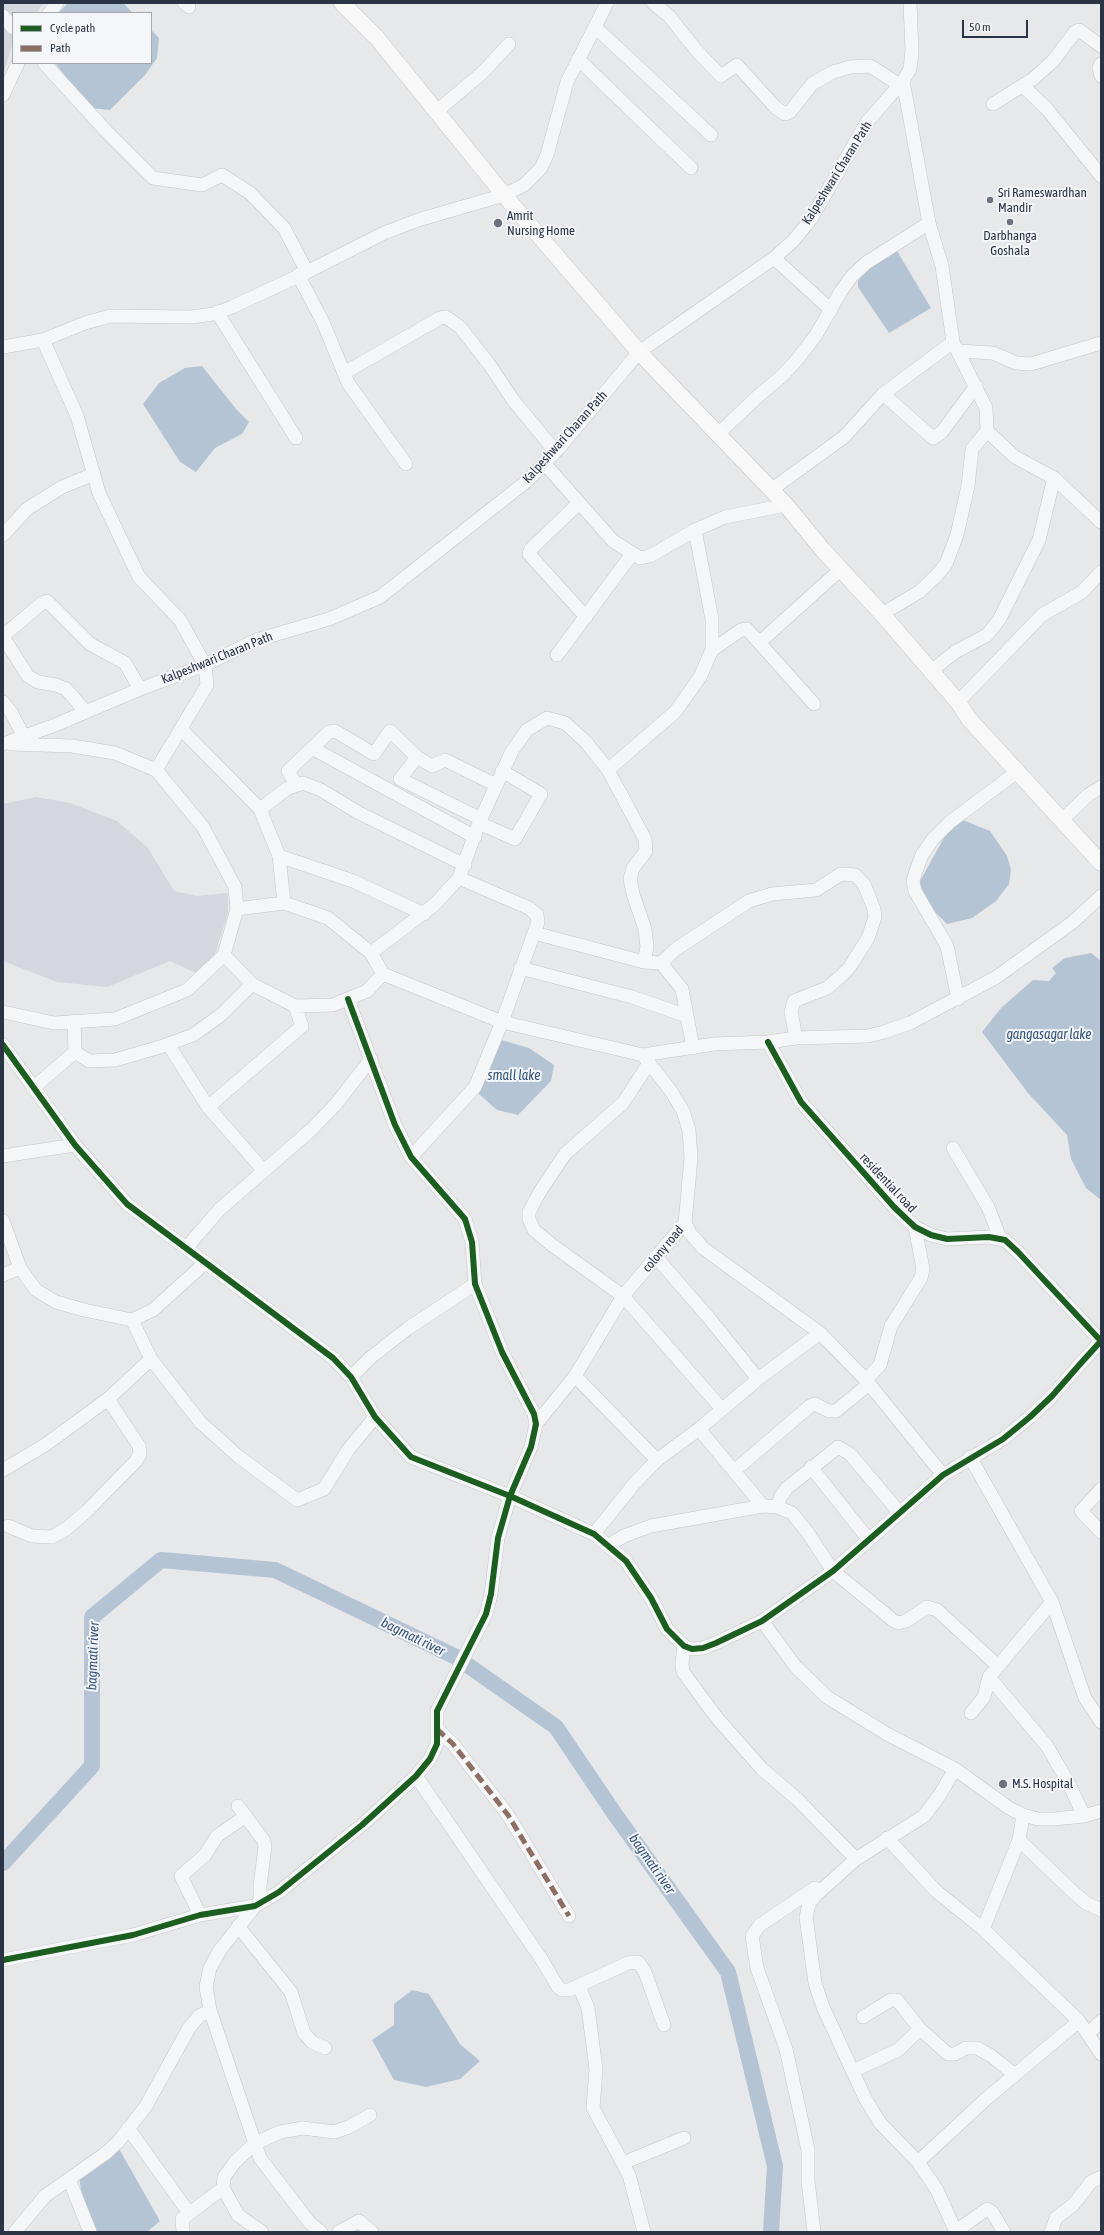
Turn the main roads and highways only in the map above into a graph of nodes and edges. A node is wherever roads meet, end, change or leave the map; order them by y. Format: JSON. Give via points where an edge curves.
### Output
{"nodes":[{"id":1,"x":342,"y":3,"type":"edge"},
{"id":2,"x":1101,"y":863,"type":"edge"}],
"edges":[{"from":1,"to":2,"type":"main road","via":[[377,38],[504,195],[639,352],[786,505],[958,702],[969,719]]}]}
